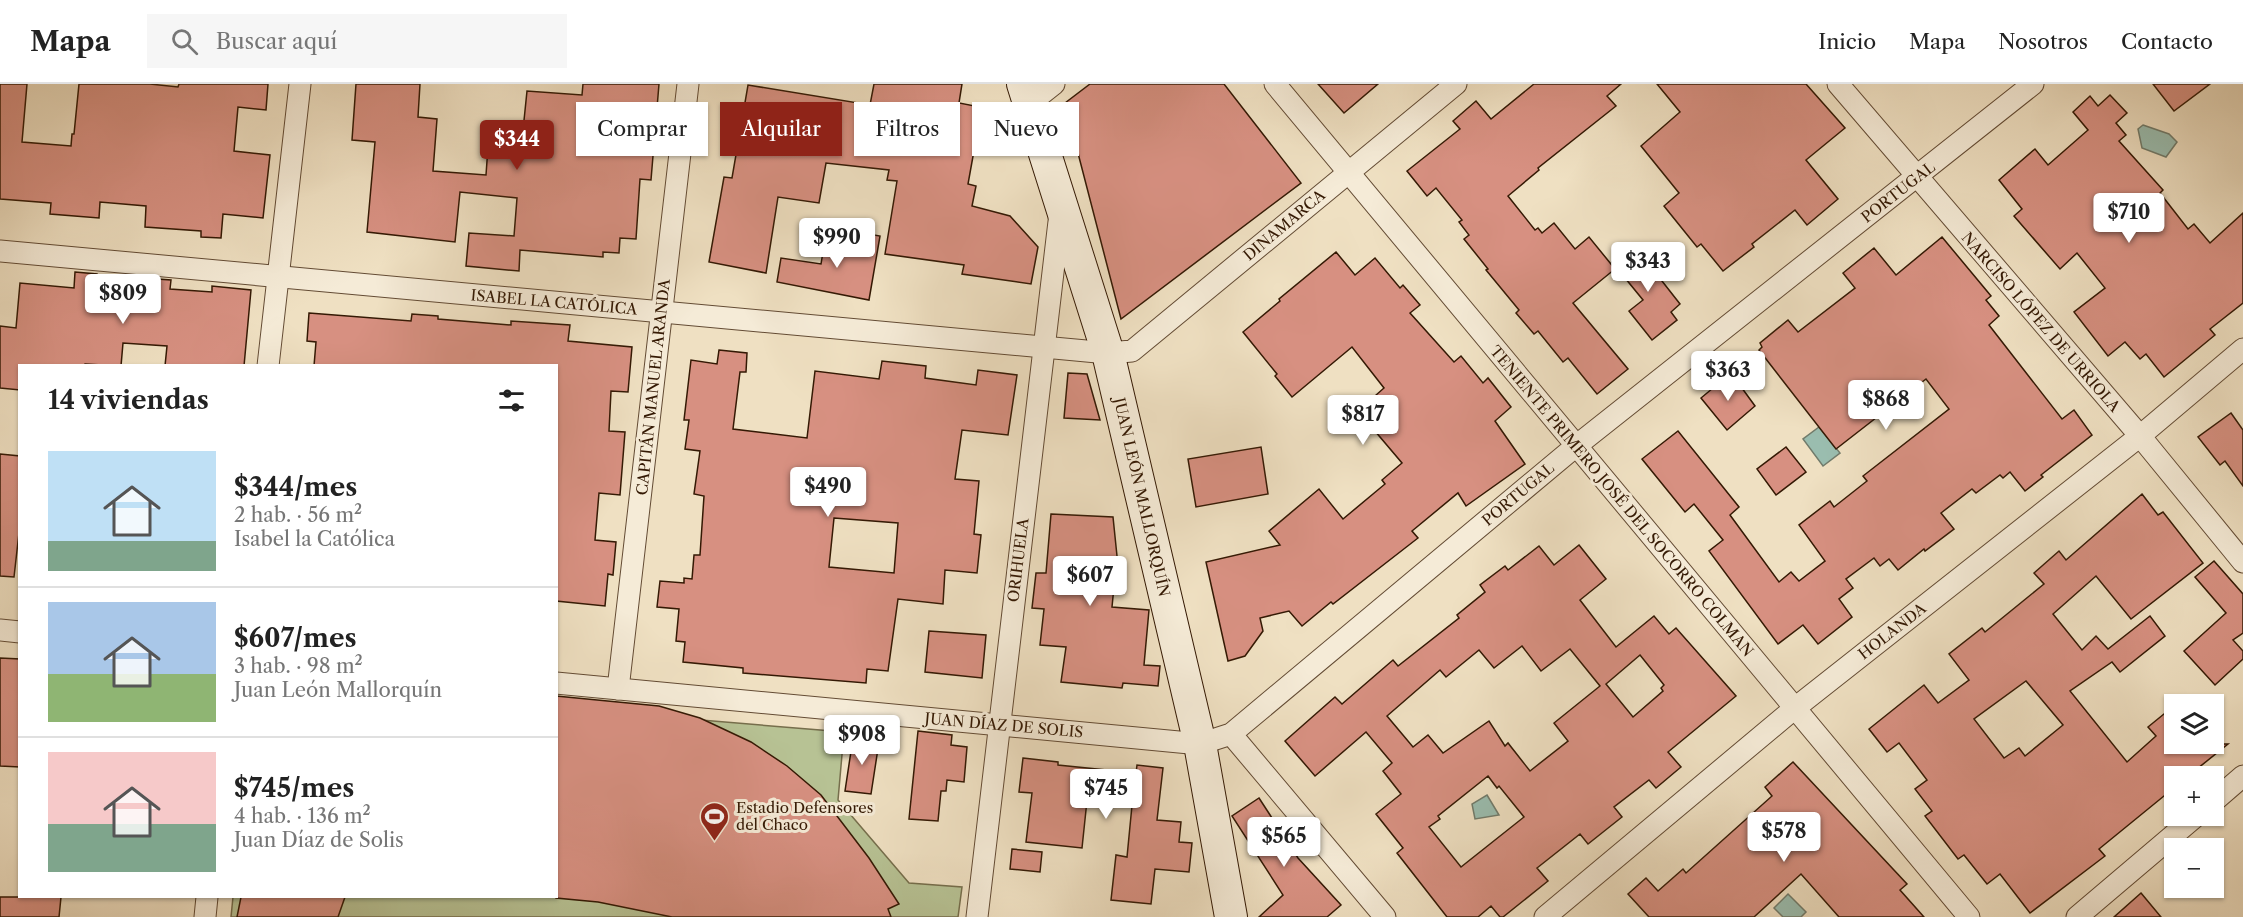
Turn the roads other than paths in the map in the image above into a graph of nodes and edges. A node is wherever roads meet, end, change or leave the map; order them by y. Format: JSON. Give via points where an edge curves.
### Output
{"nodes":[{"id":1,"x":300,"y":84,"type":"edge"},
{"id":2,"x":688,"y":84,"type":"edge"},
{"id":3,"x":1054,"y":84,"type":"edge"},
{"id":4,"x":1275,"y":84,"type":"edge"},
{"id":5,"x":1456,"y":84,"type":"edge"},
{"id":6,"x":1838,"y":84,"type":"edge"},
{"id":7,"x":2033,"y":84,"type":"edge"},
{"id":8,"x":1027,"y":94,"type":"edge"},
{"id":9,"x":1348,"y":172,"type":"junction"},
{"id":10,"x":1916,"y":177,"type":"junction"},
{"id":11,"x":1061,"y":204,"type":"junction"},
{"id":12,"x":0,"y":251,"type":"edge"},
{"id":13,"x":278,"y":277,"type":"junction"},
{"id":14,"x":661,"y":312,"type":"junction"},
{"id":15,"x":1043,"y":348,"type":"junction"},
{"id":16,"x":2243,"y":349,"type":"edge"},
{"id":17,"x":1108,"y":353,"type":"junction"},
{"id":18,"x":268,"y":364,"type":"edge"},
{"id":19,"x":2140,"y":436,"type":"junction"},
{"id":20,"x":1576,"y":446,"type":"junction"},
{"id":21,"x":2243,"y":562,"type":"edge"},
{"id":22,"x":0,"y":630,"type":"edge"},
{"id":23,"x":18,"y":632,"type":"edge"},
{"id":24,"x":558,"y":683,"type":"edge"},
{"id":25,"x":618,"y":689,"type":"junction"},
{"id":26,"x":1795,"y":708,"type":"junction"},
{"id":27,"x":999,"y":725,"type":"junction"},
{"id":28,"x":1231,"y":734,"type":"junction"},
{"id":29,"x":1200,"y":744,"type":"junction"},
{"id":30,"x":2243,"y":776,"type":"edge"},
{"id":31,"x":2224,"y":792,"type":"edge"},
{"id":32,"x":2184,"y":826,"type":"edge"},
{"id":33,"x":207,"y":898,"type":"edge"},
{"id":34,"x":205,"y":917,"type":"edge"},
{"id":35,"x":977,"y":917,"type":"edge"},
{"id":36,"x":1231,"y":917,"type":"edge"},
{"id":37,"x":1385,"y":917,"type":"edge"},
{"id":38,"x":1545,"y":917,"type":"edge"},
{"id":39,"x":1969,"y":917,"type":"edge"},
{"id":40,"x":2077,"y":917,"type":"edge"}],
"edges":[{"from":1,"to":13,"type":"street"},
{"from":2,"to":14,"type":"street","name":"CAPITÁN MANUEL ARANDA"},
{"from":3,"to":8,"type":"street"},
{"from":4,"to":9,"type":"street","name":"TENIENTE PRIMERO JOSÉ DEL SOCORRO COLMAN"},
{"from":5,"to":9,"type":"street","name":"DINAMARCA"},
{"from":6,"to":10,"type":"street","name":"NARCISO LÓPEZ DE URRIOLA"},
{"from":7,"to":10,"type":"street","name":"PORTUGAL"},
{"from":8,"to":11,"type":"street","name":"JUAN LEÓN MALLORQUÍN"},
{"from":9,"to":17,"type":"street","name":"DINAMARCA","via":[[1132,351]]},
{"from":9,"to":20,"type":"street","name":"TENIENTE PRIMERO JOSÉ DEL SOCORRO COLMAN"},
{"from":10,"to":19,"type":"street","name":"NARCISO LÓPEZ DE URRIOLA"},
{"from":10,"to":20,"type":"street","name":"PORTUGAL"},
{"from":11,"to":15,"type":"street","name":"ORIHUELA"},
{"from":11,"to":17,"type":"street","name":"JUAN LEÓN MALLORQUÍN"},
{"from":12,"to":13,"type":"street","name":"ISABEL LA CATÓLICA"},
{"from":13,"to":14,"type":"street","name":"ISABEL LA CATÓLICA"},
{"from":13,"to":18,"type":"street"},
{"from":14,"to":15,"type":"street","name":"ISABEL LA CATÓLICA"},
{"from":14,"to":25,"type":"street","name":"CAPITÁN MANUEL ARANDA"},
{"from":15,"to":17,"type":"street","name":"ISABEL LA CATÓLICA"},
{"from":15,"to":27,"type":"street","name":"ORIHUELA"},
{"from":16,"to":19,"type":"street","name":"HOLANDA"},
{"from":17,"to":29,"type":"street","name":"JUAN LEÓN MALLORQUÍN"},
{"from":19,"to":21,"type":"street","name":"NARCISO LÓPEZ DE URRIOLA"},
{"from":19,"to":26,"type":"street","name":"HOLANDA"},
{"from":20,"to":26,"type":"street","name":"TENIENTE PRIMERO JOSÉ DEL SOCORRO COLMAN"},
{"from":20,"to":28,"type":"street","name":"PORTUGAL"},
{"from":22,"to":23,"type":"street"},
{"from":24,"to":25,"type":"street","name":"JUAN DÍAZ DE SOLIS"},
{"from":25,"to":27,"type":"street","name":"JUAN DÍAZ DE SOLIS"},
{"from":26,"to":38,"type":"street","name":"HOLANDA"},
{"from":26,"to":39,"type":"street","name":"TENIENTE PRIMERO JOSÉ DEL SOCORRO COLMAN"},
{"from":27,"to":29,"type":"street","name":"JUAN DÍAZ DE SOLIS"},
{"from":27,"to":35,"type":"street","name":"ORIHUELA"},
{"from":28,"to":29,"type":"street","name":"PORTUGAL"},
{"from":28,"to":37,"type":"street"},
{"from":29,"to":36,"type":"street","name":"JUAN LEÓN MALLORQUÍN"},
{"from":30,"to":31,"type":"street"},
{"from":32,"to":40,"type":"street"},
{"from":33,"to":34,"type":"street"}]}
